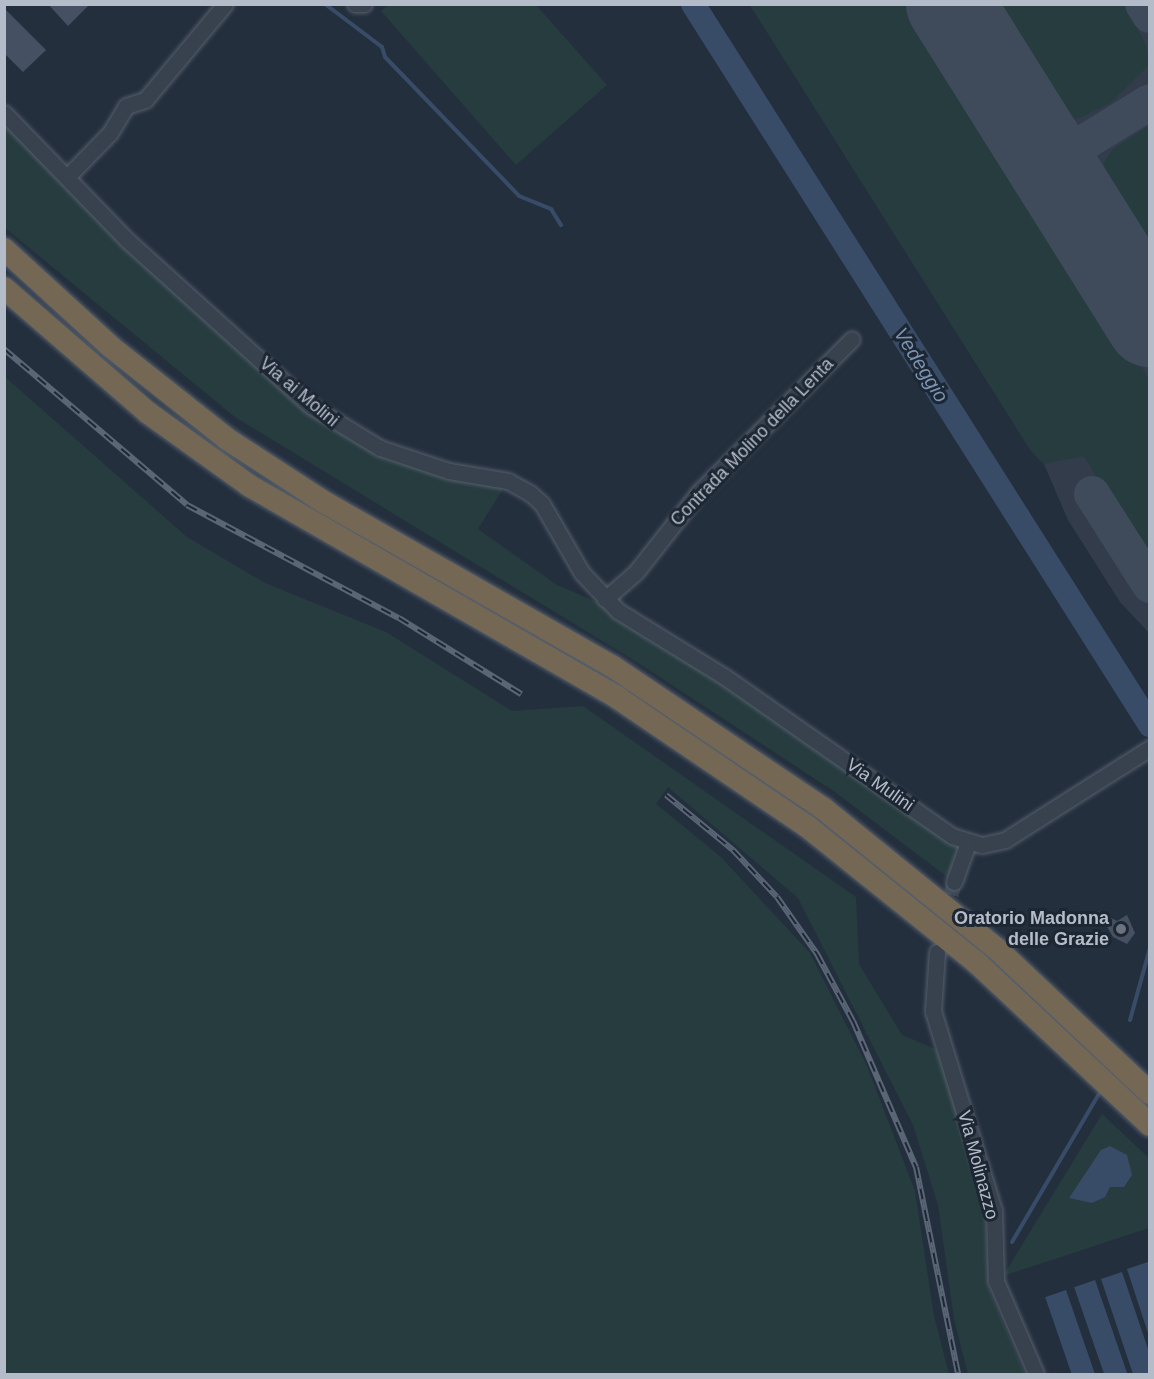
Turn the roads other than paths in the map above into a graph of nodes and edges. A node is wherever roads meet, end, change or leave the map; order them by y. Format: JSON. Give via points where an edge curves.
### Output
{"nodes":[{"id":1,"x":225,"y":4,"type":"edge"},
{"id":2,"x":355,"y":4,"type":"edge"},
{"id":3,"x":364,"y":4,"type":"edge"},
{"id":4,"x":4,"y":113,"type":"edge"},
{"id":5,"x":68,"y":176,"type":"junction"},
{"id":6,"x":4,"y":249,"type":"edge"},
{"id":7,"x":4,"y":288,"type":"edge"},
{"id":8,"x":852,"y":339,"type":"dead end"},
{"id":9,"x":605,"y":599,"type":"junction"},
{"id":10,"x":618,"y":611,"type":"joint"},
{"id":11,"x":1149,"y":748,"type":"edge"},
{"id":12,"x":968,"y":843,"type":"junction"},
{"id":13,"x":954,"y":882,"type":"tunnel mouth"},
{"id":14,"x":937,"y":952,"type":"dead end"},
{"id":15,"x":1149,"y":1093,"type":"edge"},
{"id":16,"x":1149,"y":1125,"type":"edge"},
{"id":17,"x":1036,"y":1374,"type":"edge"}],
"edges":[{"from":1,"to":5,"type":"street","via":[[145,100],[126,106],[110,133]]},
{"from":2,"to":3,"type":"street"},
{"from":4,"to":5,"type":"street","name":"Via ai Molini"},
{"from":5,"to":9,"type":"street","name":"Via ai Molini","via":[[127,240],[311,406],[341,428],[380,448],[449,471],[508,481],[531,494],[542,504],[582,573]]},
{"from":6,"to":15,"type":"highway","via":[[111,347],[227,440],[324,502],[612,666],[824,809],[997,949]]},
{"from":7,"to":16,"type":"highway","via":[[147,412],[250,486],[618,698],[808,827],[976,962]]},
{"from":8,"to":9,"type":"street","name":"Contrada Molino della Lenta","via":[[699,492],[636,572]]},
{"from":9,"to":10,"type":"street","name":"Via ai Molini"},
{"from":10,"to":12,"type":"street","name":"Via Mulini","via":[[725,677],[945,832]]},
{"from":11,"to":12,"type":"street","via":[[1005,840]]},
{"from":12,"to":13,"type":"street"},
{"from":14,"to":17,"type":"street","name":"Via Molinazzo","via":[[933,1011],[994,1210],[996,1281]]}]}
